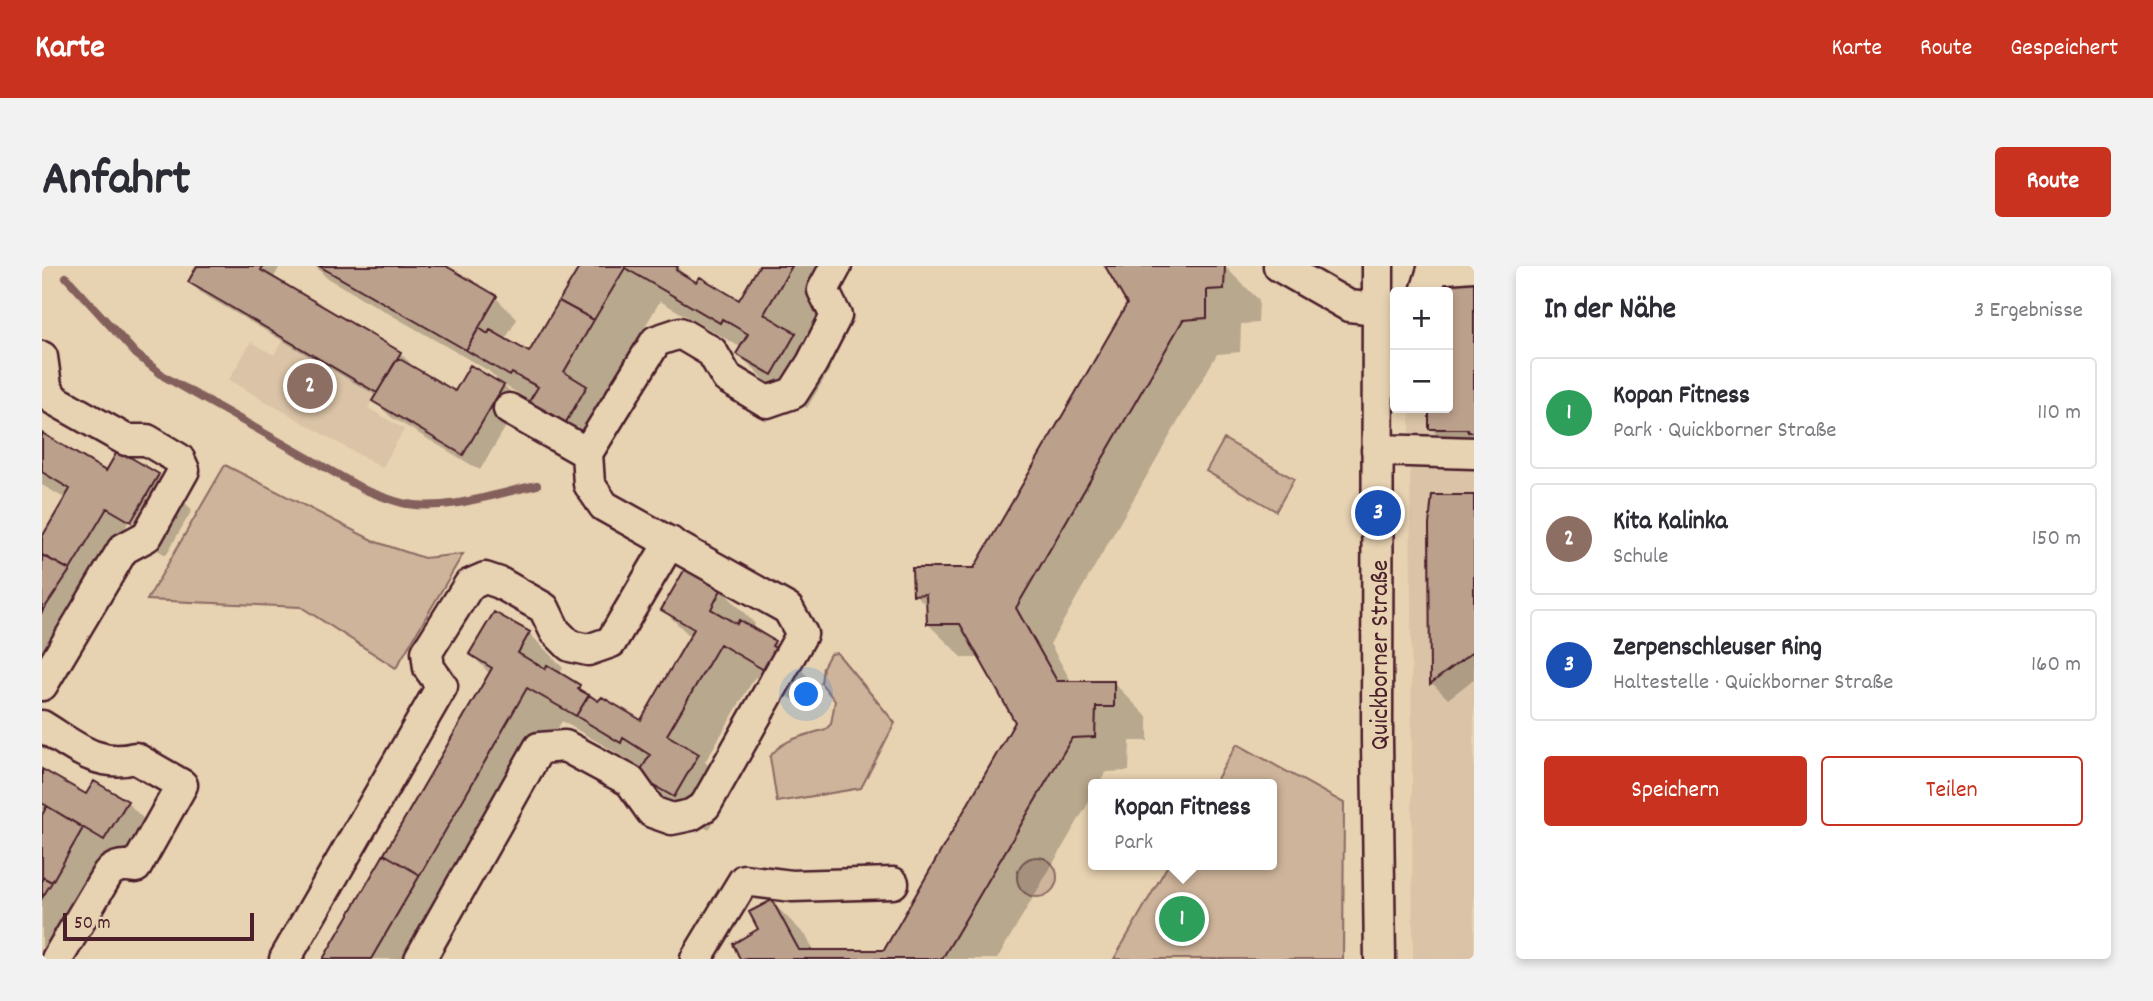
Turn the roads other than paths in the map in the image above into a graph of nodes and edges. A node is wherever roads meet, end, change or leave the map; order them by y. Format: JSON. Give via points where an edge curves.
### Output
{"nodes":[{"id":1,"x":836,"y":266,"type":"edge"},
{"id":2,"x":1279,"y":266,"type":"edge"},
{"id":3,"x":1378,"y":266,"type":"edge"},
{"id":4,"x":1473,"y":266,"type":"edge"},
{"id":5,"x":1428,"y":287,"type":"edge"},
{"id":6,"x":1377,"y":309,"type":"junction"},
{"id":7,"x":1386,"y":349,"type":"edge"},
{"id":8,"x":42,"y":357,"type":"edge"},
{"id":9,"x":509,"y":409,"type":"dead end"},
{"id":10,"x":1377,"y":450,"type":"junction"},
{"id":11,"x":587,"y":453,"type":"junction"},
{"id":12,"x":1474,"y":453,"type":"edge"},
{"id":13,"x":670,"y":542,"type":"junction"},
{"id":14,"x":42,"y":685,"type":"edge"},
{"id":15,"x":42,"y":726,"type":"edge"},
{"id":16,"x":893,"y":883,"type":"dead end"},
{"id":17,"x":57,"y":959,"type":"edge"},
{"id":18,"x":285,"y":959,"type":"edge"},
{"id":19,"x":420,"y":959,"type":"edge"},
{"id":20,"x":696,"y":959,"type":"edge"},
{"id":21,"x":1380,"y":959,"type":"edge"}],
"edges":[{"from":1,"to":11,"type":"street","via":[[822,290],[836,316],[793,393],[767,402],[727,377],[712,352],[680,332],[656,341]]},
{"from":2,"to":6,"type":"street","via":[[1349,306]]},
{"from":3,"to":6,"type":"street","name":"Quickborner Straße"},
{"from":4,"to":5,"type":"street","via":[[1433,269]]},
{"from":6,"to":7,"type":"street","name":"Quickborner Straße"},
{"from":7,"to":10,"type":"street","name":"Quickborner Straße"},
{"from":8,"to":14,"type":"street","via":[[46,386],[54,399],[126,440],[147,440],[179,459],[184,470],[146,536],[123,549]]},
{"from":9,"to":11,"type":"street"},
{"from":10,"to":12,"type":"street"},
{"from":10,"to":21,"type":"street","name":"Quickborner Straße"},
{"from":11,"to":13,"type":"street","via":[[589,484],[604,506]]},
{"from":13,"to":18,"type":"street","via":[[611,642],[587,650],[570,646],[555,631],[544,608],[500,583],[485,578],[469,585],[427,652],[429,668],[442,686]]},
{"from":13,"to":19,"type":"street","via":[[789,609],[802,635],[705,806],[672,819],[652,812],[630,781],[565,746],[540,748]]},
{"from":15,"to":17,"type":"street","via":[[95,758],[122,762],[135,758],[182,785],[135,867],[115,867],[108,873]]},
{"from":16,"to":20,"type":"street","via":[[792,886],[744,880]]}]}
